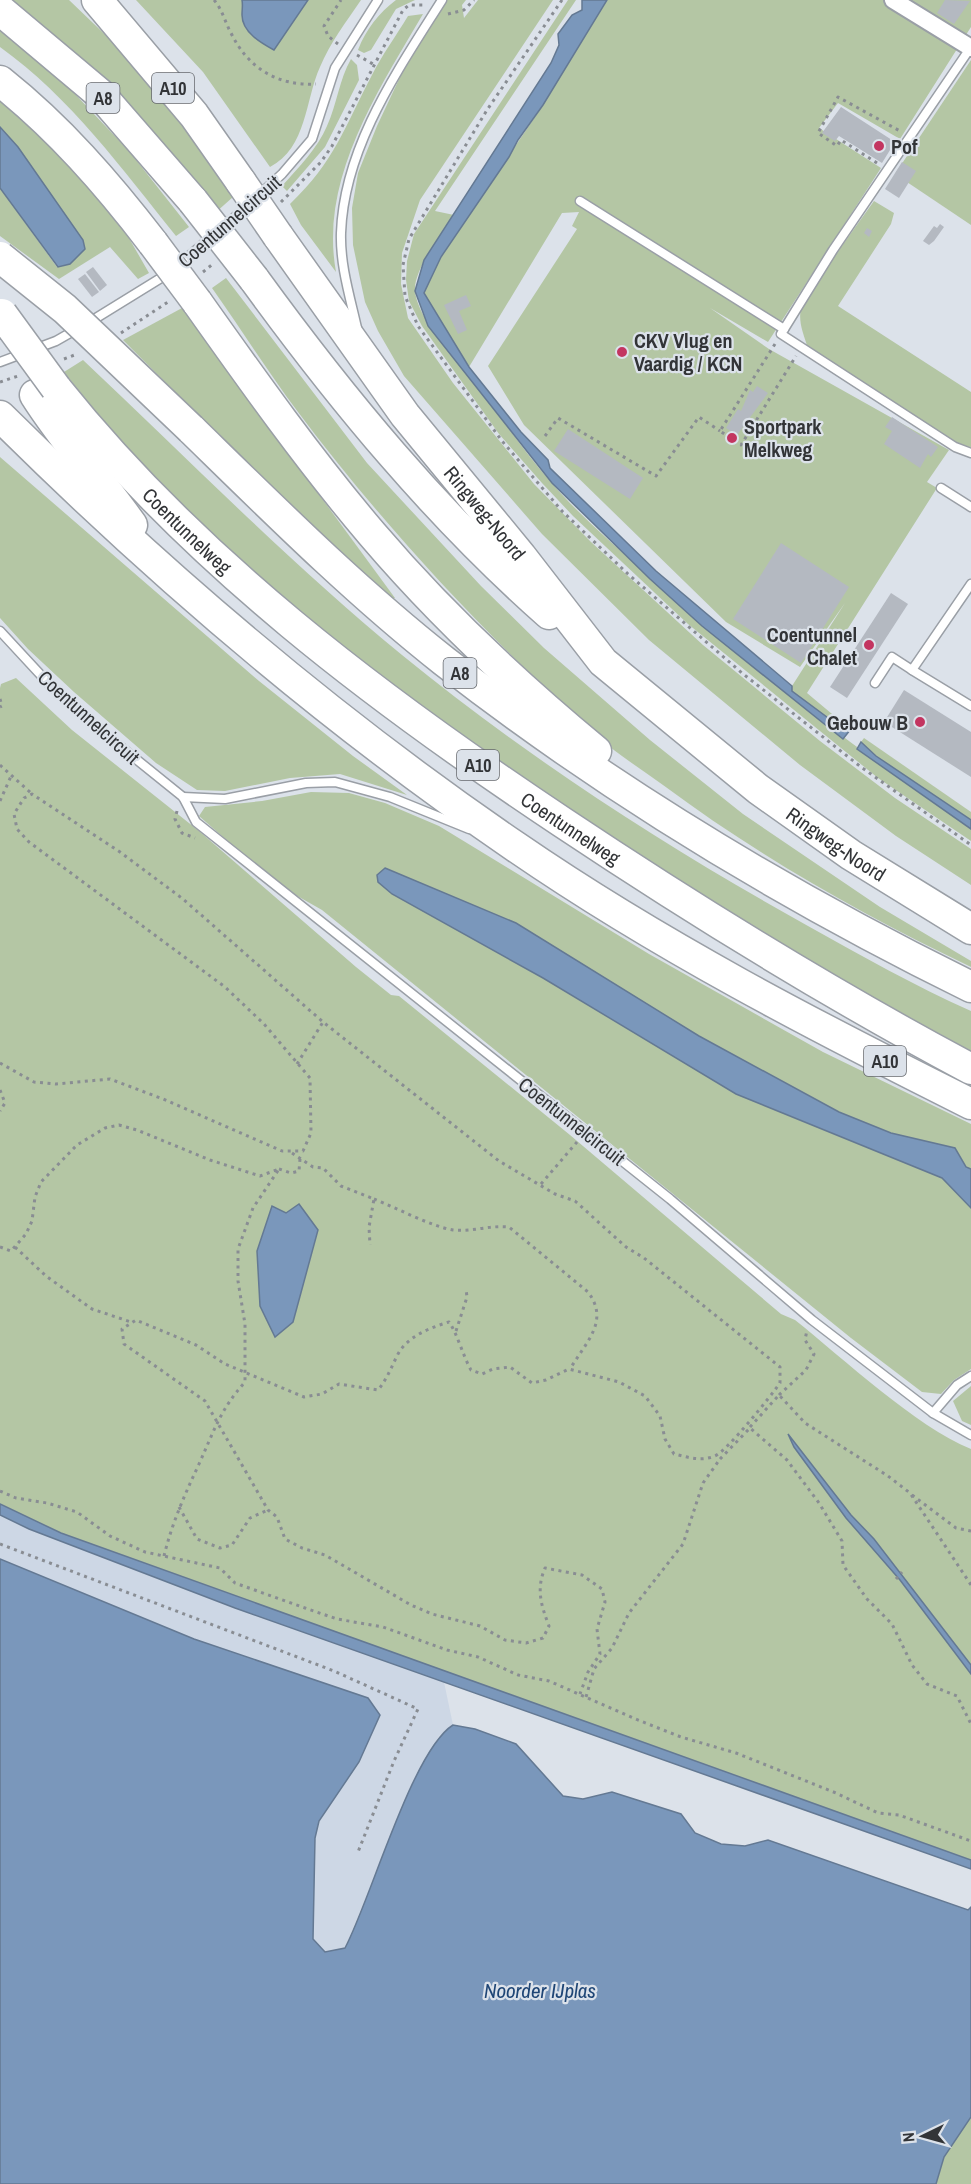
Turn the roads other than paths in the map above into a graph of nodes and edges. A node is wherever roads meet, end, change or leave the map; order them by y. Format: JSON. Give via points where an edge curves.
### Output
{"nodes":[{"id":1,"x":97,"y":0,"type":"edge"},
{"id":2,"x":442,"y":0,"type":"edge"},
{"id":3,"x":893,"y":0,"type":"edge"},
{"id":4,"x":379,"y":1,"type":"edge"},
{"id":5,"x":0,"y":10,"type":"edge"},
{"id":6,"x":971,"y":47,"type":"edge"},
{"id":7,"x":0,"y":81,"type":"edge"},
{"id":8,"x":579,"y":201,"type":"dead end"},
{"id":9,"x":0,"y":257,"type":"edge"},
{"id":10,"x":1,"y":323,"type":"edge"},
{"id":11,"x":782,"y":332,"type":"junction"},
{"id":12,"x":363,"y":359,"type":"junction"},
{"id":13,"x":0,"y":362,"type":"edge"},
{"id":14,"x":43,"y":380,"type":"junction"},
{"id":15,"x":0,"y":416,"type":"edge"},
{"id":16,"x":971,"y":453,"type":"edge"},
{"id":17,"x":940,"y":489,"type":"dead end"},
{"id":18,"x":971,"y":507,"type":"edge"},
{"id":19,"x":166,"y":574,"type":"junction"},
{"id":20,"x":971,"y":584,"type":"edge"},
{"id":21,"x":0,"y":631,"type":"edge"},
{"id":22,"x":603,"y":662,"type":"junction"},
{"id":23,"x":912,"y":670,"type":"junction"},
{"id":24,"x":875,"y":683,"type":"dead end"},
{"id":25,"x":971,"y":706,"type":"edge"},
{"id":26,"x":183,"y":797,"type":"junction"},
{"id":27,"x":518,"y":849,"type":"junction"},
{"id":28,"x":763,"y":875,"type":"junction"},
{"id":29,"x":971,"y":929,"type":"edge"},
{"id":30,"x":971,"y":987,"type":"edge"},
{"id":31,"x":971,"y":1069,"type":"edge"},
{"id":32,"x":971,"y":1104,"type":"edge"},
{"id":33,"x":971,"y":1376,"type":"edge"},
{"id":34,"x":933,"y":1413,"type":"junction"},
{"id":35,"x":971,"y":1435,"type":"edge"}],
"edges":[{"from":1,"to":12,"type":"highway","name":"Ringweg-Noord","number":"A10","bridge":true,"via":[[155,66],[242,182]]},
{"from":2,"to":12,"type":"lane","via":[[376,113],[347,187],[342,250]]},
{"from":3,"to":6,"type":"street"},
{"from":4,"to":13,"type":"lane","name":"Coentunnelcircuit","via":[[335,68],[320,122],[305,149],[282,174],[169,273],[56,340]]},
{"from":5,"to":22,"type":"highway","number":"A8","bridge":true,"via":[[100,94],[193,201],[368,427],[426,493],[505,575]]},
{"from":6,"to":11,"type":"lane","via":[[832,250]]},
{"from":7,"to":28,"type":"highway","bridge":true,"via":[[73,146],[153,243],[335,490],[475,645],[615,767]]},
{"from":8,"to":11,"type":"lane"},
{"from":9,"to":28,"type":"highway","number":"A8","bridge":true,"via":[[65,309],[307,542],[444,660],[571,756]]},
{"from":10,"to":14,"type":"highway","number":"A10","bridge":true},
{"from":11,"to":16,"type":"lane","via":[[955,447]]},
{"from":12,"to":22,"type":"highway","name":"Ringweg-Noord","number":"A10"},
{"from":14,"to":19,"type":"highway","number":"A10","via":[[54,424],[105,487]]},
{"from":14,"to":31,"type":"highway","name":"Coentunnelweg","number":"A10","via":[[163,508],[234,574],[345,666],[447,743],[621,862],[726,928]]},
{"from":15,"to":19,"type":"highway"},
{"from":17,"to":18,"type":"lane"},
{"from":19,"to":27,"type":"highway","number":"A10","via":[[389,758]]},
{"from":20,"to":23,"type":"lane"},
{"from":21,"to":26,"type":"lane","name":"Coentunnelcircuit","via":[[87,719]]},
{"from":22,"to":29,"type":"highway","name":"Ringweg-Noord","number":"A10","via":[[758,789],[851,855]]},
{"from":23,"to":24,"type":"lane","via":[[892,657]]},
{"from":23,"to":25,"type":"lane"},
{"from":26,"to":27,"type":"lane","via":[[225,799],[306,783],[335,782],[390,798]]},
{"from":26,"to":34,"type":"lane","name":"Coentunnelcircuit","via":[[196,822],[670,1199],[812,1320]]},
{"from":27,"to":32,"type":"highway","number":"A10","via":[[720,973]]},
{"from":28,"to":30,"type":"highway","via":[[893,949]]},
{"from":33,"to":34,"type":"lane","via":[[957,1385]]},
{"from":34,"to":35,"type":"lane","name":"Coentunnelcircuit"}]}
